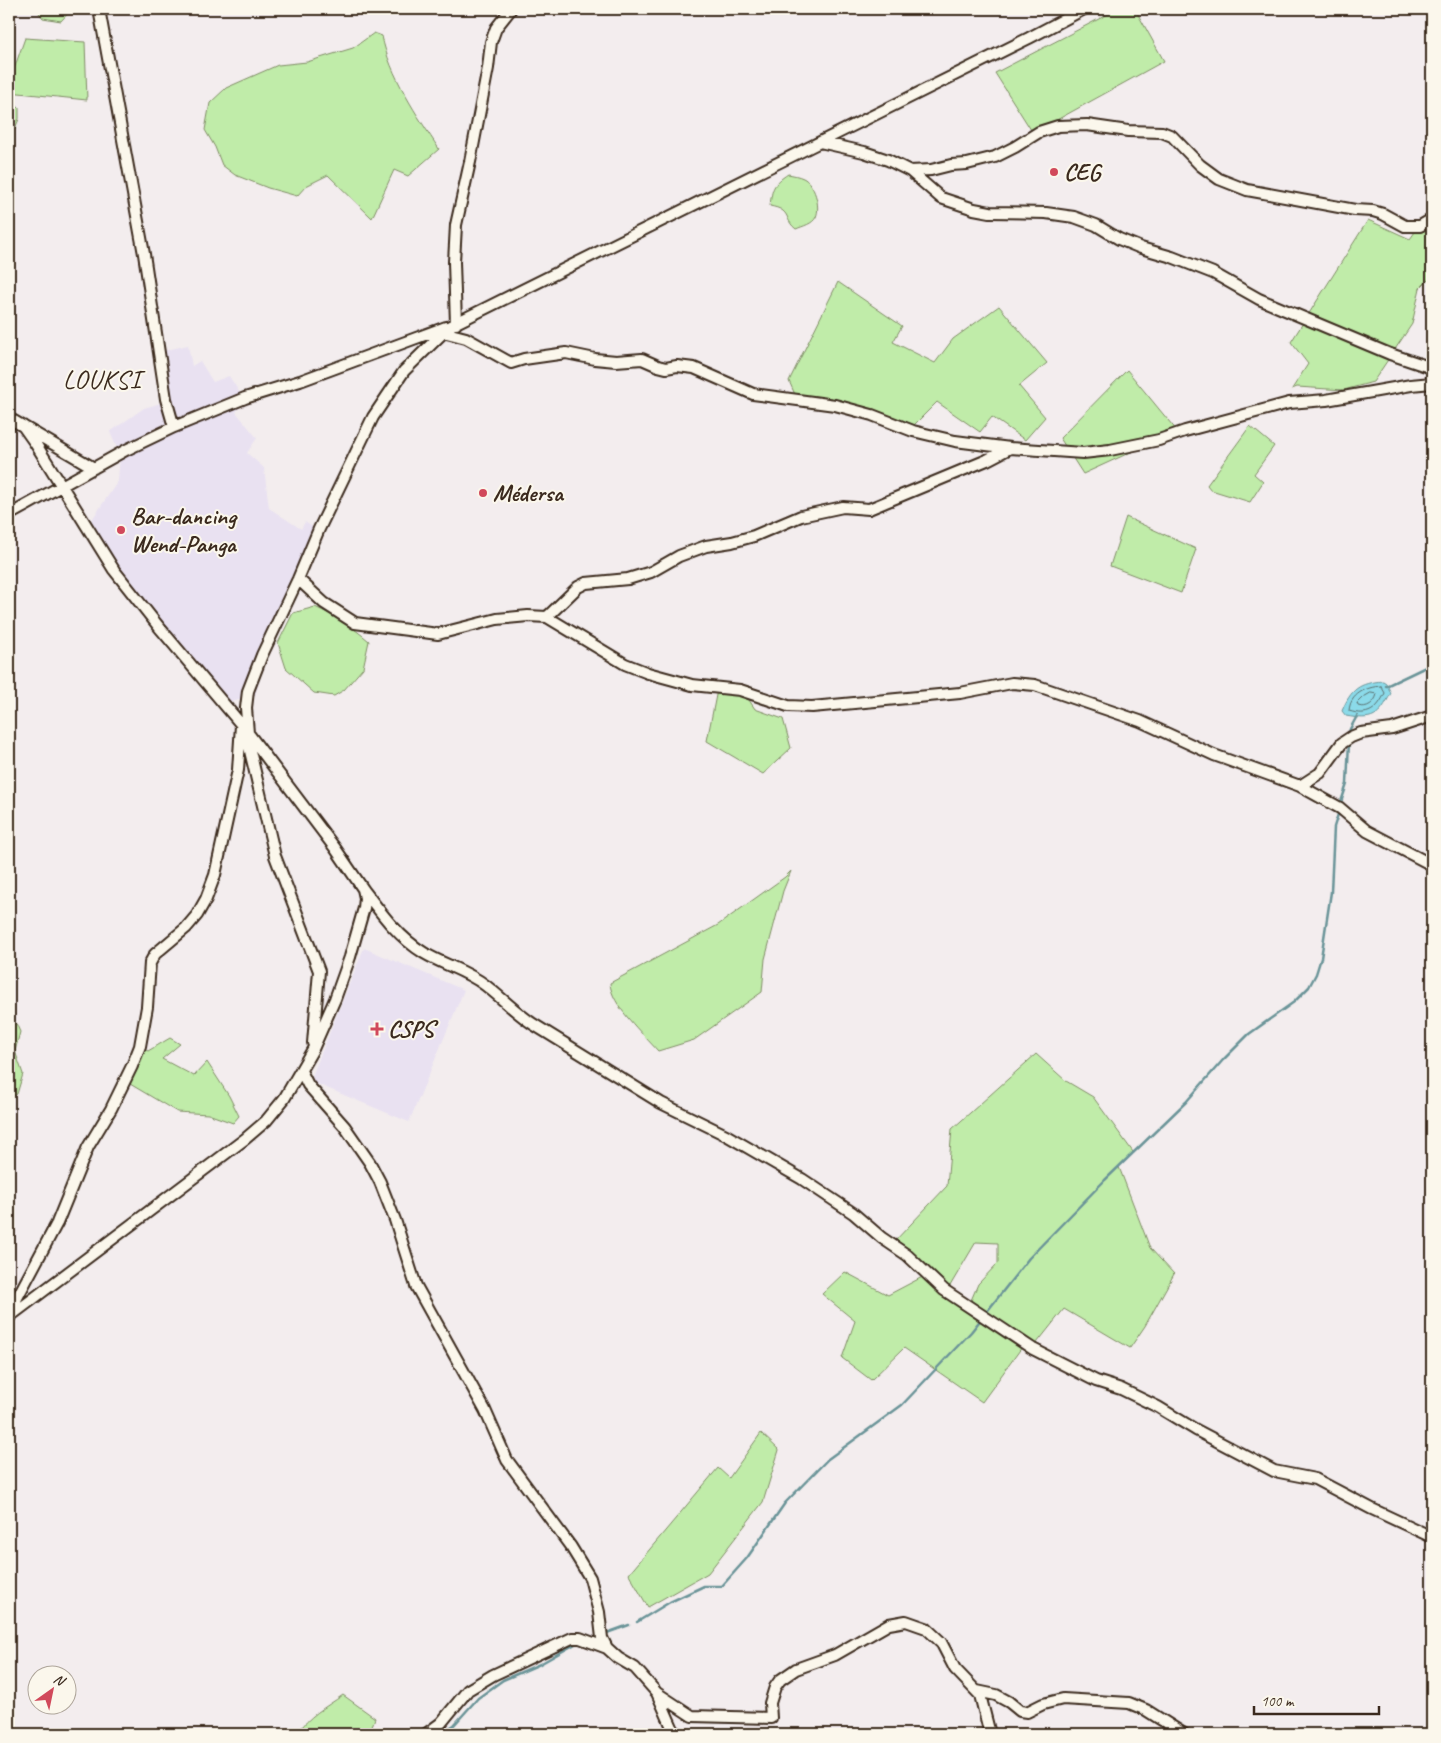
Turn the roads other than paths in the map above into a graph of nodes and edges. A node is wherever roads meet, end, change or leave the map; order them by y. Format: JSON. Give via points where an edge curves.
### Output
{"nodes":[{"id":1,"x":99,"y":9,"type":"edge"},
{"id":2,"x":511,"y":9,"type":"edge"},
{"id":3,"x":1084,"y":9,"type":"edge"},
{"id":4,"x":820,"y":142,"type":"junction"},
{"id":5,"x":910,"y":171,"type":"junction"},
{"id":6,"x":1432,"y":219,"type":"edge"},
{"id":7,"x":449,"y":327,"type":"junction"},
{"id":8,"x":1432,"y":368,"type":"edge"},
{"id":9,"x":1432,"y":383,"type":"edge"},
{"id":10,"x":9,"y":418,"type":"edge"},
{"id":11,"x":23,"y":426,"type":"junction"},
{"id":12,"x":174,"y":427,"type":"junction"},
{"id":13,"x":1010,"y":448,"type":"junction"},
{"id":14,"x":94,"y":468,"type":"junction"},
{"id":15,"x":61,"y":486,"type":"junction"},
{"id":16,"x":9,"y":516,"type":"edge"},
{"id":17,"x":298,"y":579,"type":"junction"},
{"id":18,"x":547,"y":617,"type":"junction"},
{"id":19,"x":1432,"y":716,"type":"edge"},
{"id":20,"x":245,"y":729,"type":"junction"},
{"id":21,"x":1300,"y":786,"type":"junction"},
{"id":22,"x":1432,"y":865,"type":"edge"},
{"id":23,"x":363,"y":889,"type":"junction"},
{"id":24,"x":313,"y":1049,"type":"junction"},
{"id":25,"x":301,"y":1071,"type":"junction"},
{"id":26,"x":9,"y":1317,"type":"edge"},
{"id":27,"x":1432,"y":1537,"type":"edge"},
{"id":28,"x":607,"y":1648,"type":"junction"},
{"id":29,"x":977,"y":1691,"type":"junction"},
{"id":30,"x":657,"y":1693,"type":"junction"},
{"id":31,"x":426,"y":1734,"type":"edge"},
{"id":32,"x":675,"y":1734,"type":"edge"},
{"id":33,"x":990,"y":1734,"type":"edge"},
{"id":34,"x":1184,"y":1734,"type":"edge"}],
"edges":[{"from":1,"to":12,"type":"street","via":[[144,254],[166,399]]},
{"from":2,"to":7,"type":"street","via":[[496,28],[491,42],[456,225]]},
{"from":3,"to":4,"type":"street"},
{"from":4,"to":5,"type":"street","via":[[864,152]]},
{"from":4,"to":7,"type":"street"},
{"from":5,"to":6,"type":"street","via":[[996,157],[1039,132],[1058,126],[1088,125],[1162,132],[1172,136],[1219,179],[1247,190],[1373,211],[1405,226],[1420,226]]},
{"from":5,"to":8,"type":"street","via":[[941,198],[974,209],[1046,213],[1074,217],[1096,225],[1119,239],[1212,273],[1259,299],[1390,354]]},
{"from":7,"to":12,"type":"street","via":[[245,398]]},
{"from":7,"to":13,"type":"street","via":[[511,363],[566,353],[616,361],[642,359],[666,368],[694,368],[753,394],[835,405],[872,414],[913,431]]},
{"from":7,"to":17,"type":"street","via":[[404,371],[372,417]]},
{"from":9,"to":13,"type":"street","via":[[1289,403],[1159,440],[1110,450],[1083,453]]},
{"from":10,"to":11,"type":"street"},
{"from":11,"to":14,"type":"street"},
{"from":11,"to":15,"type":"street"},
{"from":12,"to":14,"type":"street"},
{"from":13,"to":18,"type":"street","via":[[869,509],[843,507],[801,516],[754,536],[706,546],[679,556],[651,572],[628,579],[586,583]]},
{"from":14,"to":15,"type":"street"},
{"from":15,"to":16,"type":"street"},
{"from":15,"to":20,"type":"street","via":[[114,570]]},
{"from":17,"to":18,"type":"street","via":[[324,603],[355,623],[438,634],[498,619]]},
{"from":17,"to":20,"type":"street","via":[[248,691]]},
{"from":18,"to":21,"type":"street","via":[[616,659],[648,673],[692,685],[740,690],[788,706],[960,693],[1012,683],[1035,685],[1140,721],[1214,755]]},
{"from":19,"to":21,"type":"street","via":[[1351,738],[1342,743],[1320,773]]},
{"from":20,"to":23,"type":"street"},
{"from":20,"to":24,"type":"street","via":[[275,856],[319,971]]},
{"from":20,"to":26,"type":"street","via":[[226,830],[212,882],[197,915],[155,954],[150,963],[140,1046],[111,1109],[88,1147],[57,1224]]},
{"from":21,"to":22,"type":"street","via":[[1340,808],[1367,831]]},
{"from":23,"to":24,"type":"street","via":[[364,908],[350,957]]},
{"from":23,"to":27,"type":"street","via":[[390,924],[424,954],[470,975],[516,1013],[661,1103],[726,1135],[802,1179],[907,1255],[944,1290],[1033,1349],[1096,1381],[1158,1407],[1274,1471],[1315,1479]]},
{"from":24,"to":25,"type":"street"},
{"from":25,"to":26,"type":"street","via":[[276,1110],[245,1139]]},
{"from":25,"to":28,"type":"street","via":[[308,1085],[340,1121],[370,1163],[389,1205],[416,1286],[485,1410],[507,1460],[590,1578]]},
{"from":28,"to":30,"type":"street","via":[[635,1668]]},
{"from":28,"to":31,"type":"street","via":[[572,1638],[493,1675],[468,1690],[441,1723]]},
{"from":29,"to":30,"type":"street","via":[[955,1668],[941,1642],[926,1628],[906,1621],[889,1624],[835,1655],[796,1669],[780,1680],[769,1708],[771,1718],[692,1716]]},
{"from":29,"to":33,"type":"street"},
{"from":29,"to":34,"type":"street","via":[[996,1695],[1027,1712],[1063,1699],[1129,1704],[1146,1710]]},
{"from":30,"to":32,"type":"street"}]}
